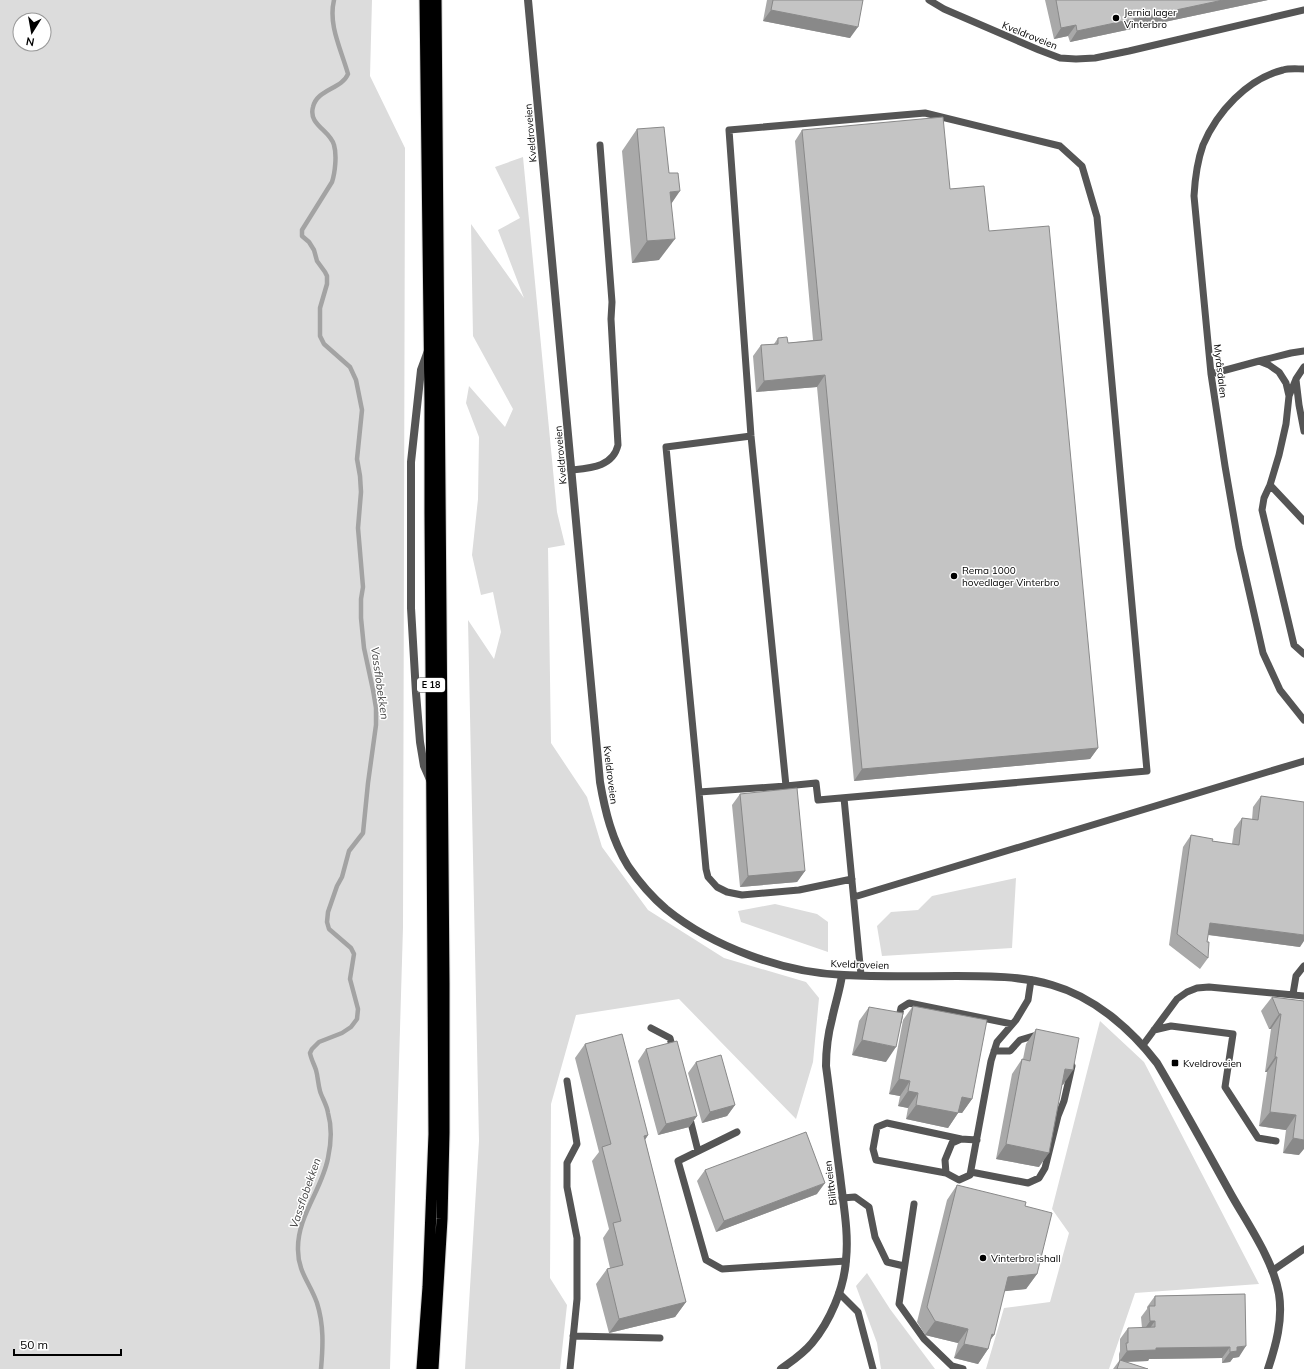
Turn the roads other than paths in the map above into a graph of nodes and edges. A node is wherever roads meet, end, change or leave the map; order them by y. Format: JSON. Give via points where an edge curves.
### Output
{"nodes":[{"id":1,"x":426,"y":0,"type":"edge"},
{"id":2,"x":436,"y":0,"type":"edge"},
{"id":3,"x":528,"y":0,"type":"edge"},
{"id":4,"x":929,"y":0,"type":"edge"},
{"id":5,"x":1304,"y":10,"type":"edge"},
{"id":6,"x":1304,"y":69,"type":"edge"},
{"id":7,"x":600,"y":145,"type":"dead end"},
{"id":8,"x":430,"y":347,"type":"junction"},
{"id":9,"x":1304,"y":351,"type":"edge"},
{"id":10,"x":1259,"y":361,"type":"junction"},
{"id":11,"x":1304,"y":367,"type":"edge"},
{"id":12,"x":1211,"y":374,"type":"junction"},
{"id":13,"x":1296,"y":379,"type":"junction"},
{"id":14,"x":1289,"y":396,"type":"junction"},
{"id":15,"x":1304,"y":431,"type":"edge"},
{"id":16,"x":751,"y":436,"type":"junction"},
{"id":17,"x":571,"y":470,"type":"junction"},
{"id":18,"x":1270,"y":485,"type":"junction"},
{"id":19,"x":1304,"y":521,"type":"edge"},
{"id":20,"x":1304,"y":654,"type":"edge"},
{"id":21,"x":1304,"y":720,"type":"edge"},
{"id":22,"x":1304,"y":761,"type":"edge"},
{"id":23,"x":432,"y":786,"type":"junction"},
{"id":24,"x":786,"y":786,"type":"junction"},
{"id":25,"x":699,"y":792,"type":"junction"},
{"id":26,"x":844,"y":798,"type":"junction"},
{"id":27,"x":852,"y":879,"type":"junction"},
{"id":28,"x":854,"y":897,"type":"junction"},
{"id":29,"x":1304,"y":966,"type":"edge"},
{"id":30,"x":842,"y":975,"type":"junction"},
{"id":31,"x":861,"y":976,"type":"junction"},
{"id":32,"x":1031,"y":980,"type":"junction"},
{"id":33,"x":1293,"y":994,"type":"junction"},
{"id":34,"x":1304,"y":996,"type":"edge"},
{"id":35,"x":1012,"y":1024,"type":"junction"},
{"id":36,"x":651,"y":1028,"type":"dead end"},
{"id":37,"x":897,"y":1029,"type":"edge"},
{"id":38,"x":1154,"y":1030,"type":"junction"},
{"id":39,"x":1046,"y":1035,"type":"edge"},
{"id":40,"x":1143,"y":1045,"type":"junction"},
{"id":41,"x":994,"y":1051,"type":"junction"},
{"id":42,"x":1074,"y":1060,"type":"edge"},
{"id":43,"x":676,"y":1061,"type":"edge"},
{"id":44,"x":567,"y":1081,"type":"dead end"},
{"id":45,"x":687,"y":1106,"type":"edge"},
{"id":46,"x":737,"y":1132,"type":"dead end"},
{"id":47,"x":961,"y":1139,"type":"junction"},
{"id":48,"x":977,"y":1140,"type":"junction"},
{"id":49,"x":1276,"y":1141,"type":"dead end"},
{"id":50,"x":698,"y":1151,"type":"junction"},
{"id":51,"x":971,"y":1172,"type":"junction"},
{"id":52,"x":946,"y":1173,"type":"junction"},
{"id":53,"x":842,"y":1198,"type":"junction"},
{"id":54,"x":914,"y":1204,"type":"dead end"},
{"id":55,"x":1304,"y":1249,"type":"edge"},
{"id":56,"x":846,"y":1261,"type":"junction"},
{"id":57,"x":904,"y":1266,"type":"junction"},
{"id":58,"x":1272,"y":1271,"type":"junction"},
{"id":59,"x":839,"y":1293,"type":"junction"},
{"id":60,"x":573,"y":1336,"type":"junction"},
{"id":61,"x":660,"y":1338,"type":"dead end"},
{"id":62,"x":422,"y":1369,"type":"edge"},
{"id":63,"x":433,"y":1369,"type":"edge"},
{"id":64,"x":570,"y":1369,"type":"edge"},
{"id":65,"x":781,"y":1369,"type":"edge"},
{"id":66,"x":873,"y":1369,"type":"edge"},
{"id":67,"x":963,"y":1369,"type":"edge"},
{"id":68,"x":1268,"y":1369,"type":"edge"}],
"edges":[{"from":1,"to":8,"type":"highway","number":"E 18"},
{"from":2,"to":63,"type":"highway","number":"E 18","via":[[444,1133],[442,1219]]},
{"from":3,"to":17,"type":"street","name":"Kveldroveien"},
{"from":4,"to":5,"type":"lane","name":"Kveldroveien","via":[[1018,42],[1060,58],[1076,59],[1130,51]]},
{"from":6,"to":12,"type":"lane","name":"Myråsdalen","via":[[1284,69],[1266,76],[1231,102],[1219,117],[1197,165],[1194,196]]},
{"from":7,"to":17,"type":"lane","via":[[612,302],[618,445],[614,456],[603,464],[588,469]]},
{"from":8,"to":23,"type":"highway","number":"E 18"},
{"from":8,"to":23,"type":"street","via":[[421,370],[411,462],[411,585],[420,742],[424,766]]},
{"from":9,"to":10,"type":"lane"},
{"from":10,"to":12,"type":"lane"},
{"from":10,"to":14,"type":"lane","via":[[1279,372],[1286,383]]},
{"from":11,"to":13,"type":"lane"},
{"from":12,"to":21,"type":"lane","name":"Myråsdalen","via":[[1232,514],[1264,653],[1280,690]]},
{"from":13,"to":14,"type":"lane"},
{"from":13,"to":15,"type":"lane"},
{"from":14,"to":18,"type":"lane","via":[[1286,424]]},
{"from":16,"to":24,"type":"lane"},
{"from":16,"to":25,"type":"lane","via":[[666,447]]},
{"from":16,"to":26,"type":"lane","via":[[729,130],[925,113],[1060,146],[1082,166],[1097,217],[1147,771]]},
{"from":17,"to":30,"type":"street","name":"Kveldroveien","via":[[602,797],[610,827],[628,865],[640,882],[666,909],[708,936],[750,955],[779,964]]},
{"from":18,"to":19,"type":"lane"},
{"from":18,"to":20,"type":"lane","via":[[1262,510],[1294,645]]},
{"from":22,"to":28,"type":"lane"},
{"from":23,"to":62,"type":"highway","number":"E 18","via":[[434,1134]]},
{"from":24,"to":25,"type":"lane"},
{"from":24,"to":26,"type":"lane","via":[[816,783],[818,800]]},
{"from":25,"to":27,"type":"lane","via":[[706,869],[708,877],[717,887],[742,895],[799,890]]},
{"from":26,"to":27,"type":"lane"},
{"from":27,"to":28,"type":"lane"},
{"from":28,"to":31,"type":"lane"},
{"from":29,"to":33,"type":"lane","via":[[1296,976]]},
{"from":30,"to":31,"type":"street","name":"Kveldroveien"},
{"from":30,"to":53,"type":"street","name":"Bilittveien","via":[[828,1034],[826,1059]]},
{"from":31,"to":32,"type":"street","name":"Kveldroveien","via":[[994,976]]},
{"from":32,"to":35,"type":"lane","via":[[1028,1000]]},
{"from":32,"to":40,"type":"street","name":"Kveldroveien","via":[[1053,985],[1091,1002]]},
{"from":33,"to":34,"type":"lane"},
{"from":33,"to":38,"type":"lane","via":[[1197,988],[1177,999]]},
{"from":35,"to":37,"type":"lane","via":[[908,1003],[900,1008]]},
{"from":35,"to":41,"type":"lane","via":[[997,1042]]},
{"from":36,"to":43,"type":"lane","via":[[670,1038]]},
{"from":38,"to":40,"type":"lane"},
{"from":38,"to":49,"type":"lane","via":[[1171,1026],[1233,1034],[1225,1087],[1258,1138]]},
{"from":39,"to":41,"type":"lane","via":[[1039,1034],[1020,1040],[1010,1051]]},
{"from":40,"to":58,"type":"street","name":"Kveldroveien","via":[[1169,1082]]},
{"from":41,"to":48,"type":"lane"},
{"from":42,"to":51,"type":"lane","via":[[1045,1168],[1039,1178],[1028,1183]]},
{"from":44,"to":60,"type":"lane","via":[[577,1144],[567,1163],[567,1187],[577,1238]]},
{"from":45,"to":50,"type":"lane"},
{"from":46,"to":50,"type":"lane"},
{"from":47,"to":48,"type":"lane"},
{"from":47,"to":52,"type":"lane","via":[[952,1143],[945,1160]]},
{"from":47,"to":52,"type":"lane","via":[[887,1124],[877,1127],[873,1149],[876,1160]]},
{"from":48,"to":51,"type":"lane"},
{"from":50,"to":56,"type":"lane","via":[[678,1162],[706,1260],[722,1270]]},
{"from":51,"to":52,"type":"lane","via":[[959,1180]]},
{"from":53,"to":56,"type":"street","name":"Bilittveien"},
{"from":53,"to":57,"type":"lane","via":[[855,1197],[869,1207],[875,1237],[887,1262]]},
{"from":54,"to":57,"type":"lane"},
{"from":55,"to":58,"type":"lane"},
{"from":56,"to":59,"type":"street","name":"Bilittveien"},
{"from":57,"to":67,"type":"lane","via":[[899,1304],[924,1339],[952,1366]]},
{"from":58,"to":68,"type":"street","via":[[1280,1306],[1279,1330]]},
{"from":59,"to":65,"type":"street","name":"Bilittveien","via":[[831,1314],[811,1344]]},
{"from":59,"to":66,"type":"lane","via":[[858,1312]]},
{"from":60,"to":61,"type":"lane"},
{"from":60,"to":64,"type":"lane"}]}
